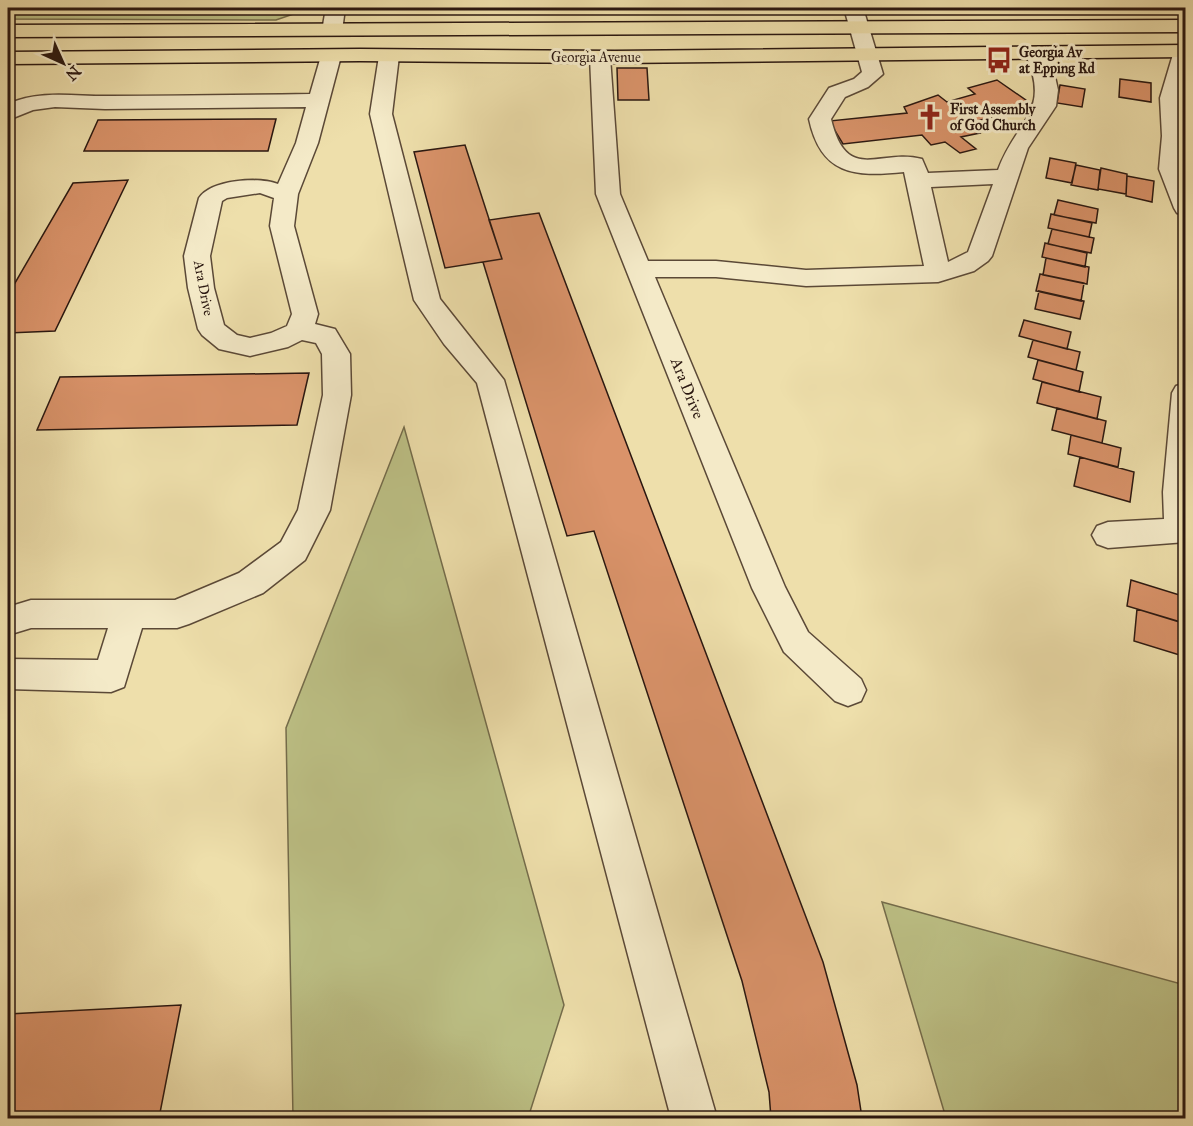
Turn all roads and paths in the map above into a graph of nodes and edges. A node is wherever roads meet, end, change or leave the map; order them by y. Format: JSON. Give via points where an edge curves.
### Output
{"nodes":[{"id":1,"x":334,"y":8,"type":"edge"},
{"id":2,"x":853,"y":8,"type":"edge"},
{"id":3,"x":1185,"y":26,"type":"edge"},
{"id":4,"x":860,"y":28,"type":"junction"},
{"id":5,"x":8,"y":31,"type":"edge"},
{"id":6,"x":332,"y":31,"type":"junction"},
{"id":7,"x":1185,"y":51,"type":"edge"},
{"id":8,"x":1035,"y":52,"type":"junction"},
{"id":9,"x":869,"y":55,"type":"junction"},
{"id":10,"x":331,"y":56,"type":"junction"},
{"id":11,"x":389,"y":56,"type":"junction"},
{"id":12,"x":600,"y":57,"type":"junction"},
{"id":13,"x":8,"y":58,"type":"edge"},
{"id":14,"x":319,"y":100,"type":"junction"},
{"id":15,"x":8,"y":113,"type":"edge"},
{"id":16,"x":1006,"y":176,"type":"junction"},
{"id":17,"x":918,"y":182,"type":"junction"},
{"id":18,"x":286,"y":194,"type":"junction"},
{"id":19,"x":1185,"y":208,"type":"edge"},
{"id":20,"x":639,"y":269,"type":"junction"},
{"id":21,"x":938,"y":274,"type":"junction"},
{"id":22,"x":299,"y":332,"type":"junction"},
{"id":23,"x":1185,"y":393,"type":"edge"},
{"id":24,"x":1108,"y":535,"type":"dead end"},
{"id":25,"x":129,"y":614,"type":"junction"},
{"id":26,"x":8,"y":621,"type":"edge"},
{"id":27,"x":8,"y":674,"type":"edge"},
{"id":28,"x":848,"y":690,"type":"dead end"},
{"id":29,"x":694,"y":1119,"type":"edge"}],
"edges":[{"from":1,"to":6,"type":"street"},
{"from":2,"to":4,"type":"street"},
{"from":3,"to":4,"type":"main road","name":"Georgia Avenue"},
{"from":4,"to":6,"type":"main road","name":"Georgia Avenue"},
{"from":4,"to":9,"type":"street"},
{"from":5,"to":6,"type":"main road","name":"Georgia Avenue"},
{"from":7,"to":8,"type":"main road","name":"Georgia Avenue"},
{"from":7,"to":19,"type":"street","via":[[1171,98],[1171,169]]},
{"from":8,"to":9,"type":"main road","name":"Georgia Avenue"},
{"from":8,"to":16,"type":"street","via":[[1044,72],[1045,106],[1017,148]]},
{"from":9,"to":12,"type":"main road","name":"Georgia Avenue"},
{"from":9,"to":17,"type":"street","via":[[873,74],[837,93],[820,119],[822,133],[832,154],[855,166],[914,164]]},
{"from":10,"to":11,"type":"main road","name":"Georgia Avenue"},
{"from":10,"to":13,"type":"main road","name":"Georgia Avenue"},
{"from":10,"to":14,"type":"street"},
{"from":11,"to":12,"type":"main road","name":"Georgia Avenue"},
{"from":11,"to":29,"type":"street","via":[[381,114],[427,300],[490,380]]},
{"from":12,"to":20,"type":"street","name":"Ara Drive","via":[[608,194]]},
{"from":14,"to":15,"type":"street","via":[[74,101],[31,104]]},
{"from":14,"to":18,"type":"street"},
{"from":16,"to":17,"type":"street"},
{"from":16,"to":21,"type":"street","via":[[979,256]]},
{"from":17,"to":21,"type":"street"},
{"from":18,"to":22,"type":"street","via":[[282,226],[305,314]]},
{"from":18,"to":22,"type":"street","name":"Ara Drive","via":[[262,186],[220,192],[211,198],[196,256],[212,329],[229,343],[250,347]]},
{"from":20,"to":21,"type":"street","via":[[716,269],[806,278]]},
{"from":20,"to":28,"type":"street","name":"Ara Drive","via":[[769,588],[796,642]]},
{"from":22,"to":25,"type":"street","via":[[325,335],[336,354],[337,395],[314,510],[293,551],[251,583],[177,614]]},
{"from":23,"to":24,"type":"street","via":[[1180,531]]},
{"from":25,"to":26,"type":"street","via":[[31,614]]},
{"from":25,"to":27,"type":"street","via":[[111,676]]}]}
